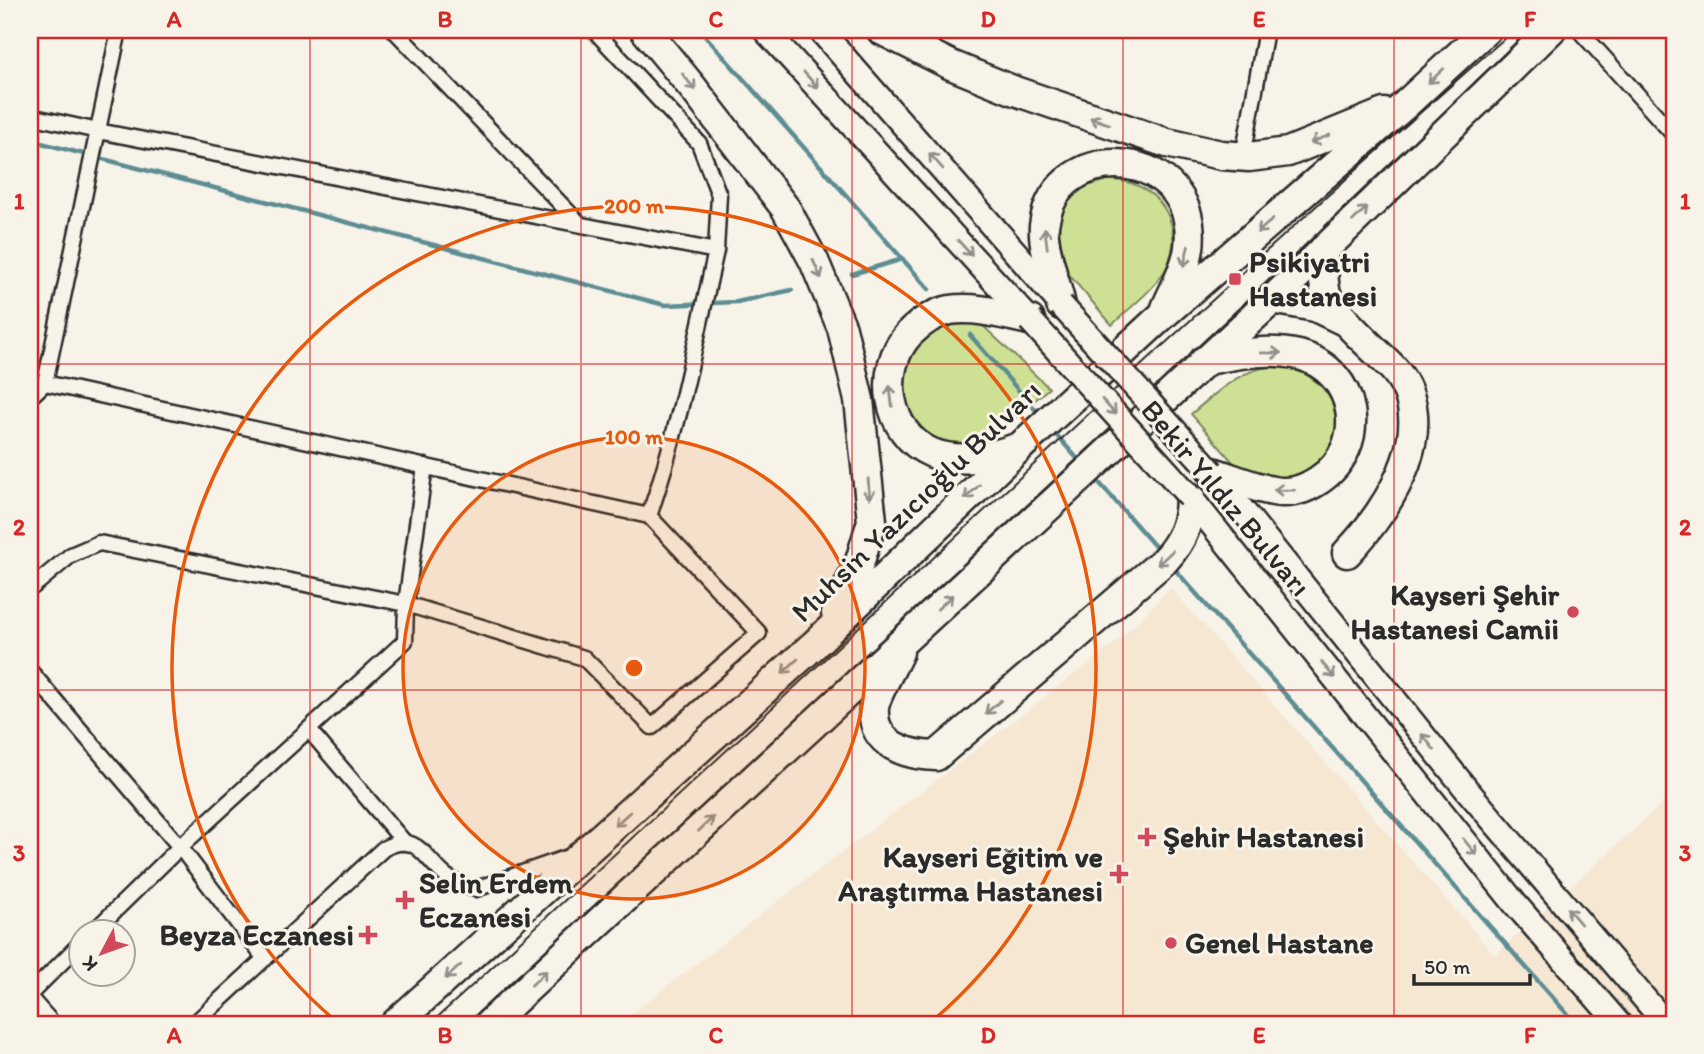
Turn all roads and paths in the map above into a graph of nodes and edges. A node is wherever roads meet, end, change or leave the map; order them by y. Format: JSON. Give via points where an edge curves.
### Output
{"nodes":[{"id":1,"x":119,"y":30,"type":"edge"},
{"id":2,"x":394,"y":30,"type":"edge"},
{"id":3,"x":594,"y":30,"type":"edge"},
{"id":4,"x":645,"y":30,"type":"edge"},
{"id":5,"x":765,"y":30,"type":"edge"},
{"id":6,"x":820,"y":30,"type":"edge"},
{"id":7,"x":881,"y":30,"type":"edge"},
{"id":8,"x":1266,"y":30,"type":"edge"},
{"id":9,"x":1486,"y":30,"type":"edge"},
{"id":10,"x":1551,"y":30,"type":"edge"},
{"id":11,"x":1579,"y":30,"type":"edge"},
{"id":12,"x":1406,"y":104,"type":"junction"},
{"id":13,"x":30,"y":116,"type":"edge"},
{"id":14,"x":98,"y":131,"type":"junction"},
{"id":15,"x":1674,"y":135,"type":"edge"},
{"id":16,"x":1244,"y":156,"type":"junction"},
{"id":17,"x":580,"y":224,"type":"junction"},
{"id":18,"x":716,"y":250,"type":"junction"},
{"id":19,"x":1323,"y":250,"type":"junction"},
{"id":20,"x":1273,"y":299,"type":"junction"},
{"id":21,"x":1061,"y":305,"type":"junction"},
{"id":22,"x":1164,"y":314,"type":"junction"},
{"id":23,"x":1030,"y":320,"type":"junction"},
{"id":24,"x":1347,"y":323,"type":"junction"},
{"id":25,"x":1203,"y":361,"type":"junction"},
{"id":26,"x":45,"y":383,"type":"junction"},
{"id":27,"x":30,"y":397,"type":"edge"},
{"id":28,"x":1022,"y":445,"type":"junction"},
{"id":29,"x":425,"y":466,"type":"junction"},
{"id":30,"x":1212,"y":472,"type":"junction"},
{"id":31,"x":1190,"y":497,"type":"junction"},
{"id":32,"x":649,"y":516,"type":"junction"},
{"id":33,"x":1348,"y":553,"type":"dead end"},
{"id":34,"x":30,"y":589,"type":"edge"},
{"id":35,"x":406,"y":604,"type":"junction"},
{"id":36,"x":905,"y":639,"type":"junction"},
{"id":37,"x":815,"y":643,"type":"junction"},
{"id":38,"x":30,"y":671,"type":"edge"},
{"id":39,"x":309,"y":730,"type":"junction"},
{"id":40,"x":405,"y":843,"type":"junction"},
{"id":41,"x":180,"y":847,"type":"junction"},
{"id":42,"x":588,"y":849,"type":"junction"},
{"id":43,"x":107,"y":918,"type":"edge"},
{"id":44,"x":66,"y":959,"type":"edge"},
{"id":45,"x":265,"y":959,"type":"junction"},
{"id":46,"x":30,"y":996,"type":"edge"},
{"id":47,"x":53,"y":1024,"type":"edge"},
{"id":48,"x":194,"y":1024,"type":"edge"},
{"id":49,"x":395,"y":1024,"type":"edge"},
{"id":50,"x":489,"y":1024,"type":"edge"},
{"id":51,"x":1619,"y":1024,"type":"edge"},
{"id":52,"x":1666,"y":1024,"type":"edge"}],
"edges":[{"from":1,"to":14,"type":"street"},
{"from":2,"to":17,"type":"street"},
{"from":3,"to":18,"type":"street","via":[[699,143],[719,195]]},
{"from":4,"to":37,"type":"highway","one_way":true,"via":[[786,209],[842,328],[859,400],[872,521],[841,606]]},
{"from":5,"to":23,"type":"main road","name":"Bekir Yıldız Bulvarı","one_way":true},
{"from":21,"to":6,"type":"main road","name":"Bekir Yıldız Bulvarı","one_way":true},
{"from":16,"to":7,"type":"highway","one_way":true,"via":[[1167,143],[1080,114],[951,65]]},
{"from":8,"to":16,"type":"street"},
{"from":9,"to":12,"type":"highway","name":"Muhsin Yazıcıoğlu Bulvarı","one_way":true},
{"from":19,"to":10,"type":"highway","one_way":true},
{"from":11,"to":15,"type":"street"},
{"from":12,"to":16,"type":"highway","one_way":true,"via":[[1288,152]]},
{"from":12,"to":22,"type":"highway","name":"Muhsin Yazıcıoğlu Bulvarı","one_way":true},
{"from":13,"to":14,"type":"street"},
{"from":14,"to":17,"type":"street"},
{"from":14,"to":26,"type":"street"},
{"from":17,"to":18,"type":"street"},
{"from":18,"to":32,"type":"street","via":[[687,383]]},
{"from":19,"to":20,"type":"highway"},
{"from":19,"to":24,"type":"highway","via":[[1326,294]]},
{"from":20,"to":24,"type":"highway","via":[[1315,307]]},
{"from":20,"to":25,"type":"highway"},
{"from":21,"to":22,"type":"highway","one_way":true,"via":[[1044,237],[1047,214],[1070,181],[1096,166],[1119,163],[1149,170],[1165,181],[1188,221],[1186,260]]},
{"from":21,"to":30,"type":"main road","name":"Bekir Yıldız Bulvarı","bridge":true},
{"from":22,"to":28,"type":"highway","name":"Muhsin Yazıcıoğlu Bulvarı","bridge":true},
{"from":28,"to":23,"type":"highway","one_way":true,"via":[[994,455],[965,458],[940,456],[922,448],[896,416],[890,374],[895,354],[906,338],[938,314],[973,309]]},
{"from":23,"to":31,"type":"main road","name":"Bekir Yıldız Bulvarı","one_way":true,"bridge":true},
{"from":24,"to":33,"type":"highway","via":[[1399,374],[1409,394],[1414,423],[1393,491]]},
{"from":25,"to":30,"type":"highway","one_way":true,"via":[[1251,352],[1302,356],[1339,383],[1352,421],[1349,444],[1340,460],[1324,477],[1303,488],[1281,493]]},
{"from":36,"to":25,"type":"highway","one_way":true,"bridge":true},
{"from":26,"to":27,"type":"street"},
{"from":26,"to":29,"type":"street"},
{"from":28,"to":37,"type":"highway","name":"Muhsin Yazıcıoğlu Bulvarı","one_way":true},
{"from":29,"to":32,"type":"street"},
{"from":29,"to":35,"type":"street"},
{"from":52,"to":30,"type":"main road","name":"Bekir Yıldız Bulvarı","one_way":true,"via":[[1467,790]]},
{"from":31,"to":36,"type":"highway","one_way":true,"via":[[1185,530],[1165,560],[936,756],[904,752],[878,729],[874,707]]},
{"from":31,"to":51,"type":"main road","name":"Bekir Yıldız Bulvarı","one_way":true,"via":[[1516,905]]},
{"from":32,"to":35,"type":"street","via":[[759,634],[652,727],[584,658]]},
{"from":34,"to":35,"type":"street","via":[[71,555],[99,543]]},
{"from":35,"to":39,"type":"street","via":[[405,641]]},
{"from":50,"to":36,"type":"highway","one_way":true},
{"from":37,"to":42,"type":"highway","name":"Muhsin Yazıcıoğlu Bulvarı","one_way":true},
{"from":38,"to":41,"type":"street"},
{"from":39,"to":40,"type":"street"},
{"from":39,"to":41,"type":"street"},
{"from":40,"to":42,"type":"street","via":[[419,848],[453,881],[476,889]]},
{"from":40,"to":45,"type":"street","via":[[383,849]]},
{"from":41,"to":43,"type":"street"},
{"from":41,"to":45,"type":"street"},
{"from":42,"to":49,"type":"highway","name":"Muhsin Yazıcıoğlu Bulvarı","one_way":true},
{"from":44,"to":46,"type":"street"},
{"from":45,"to":48,"type":"street"},
{"from":46,"to":47,"type":"street"}]}
